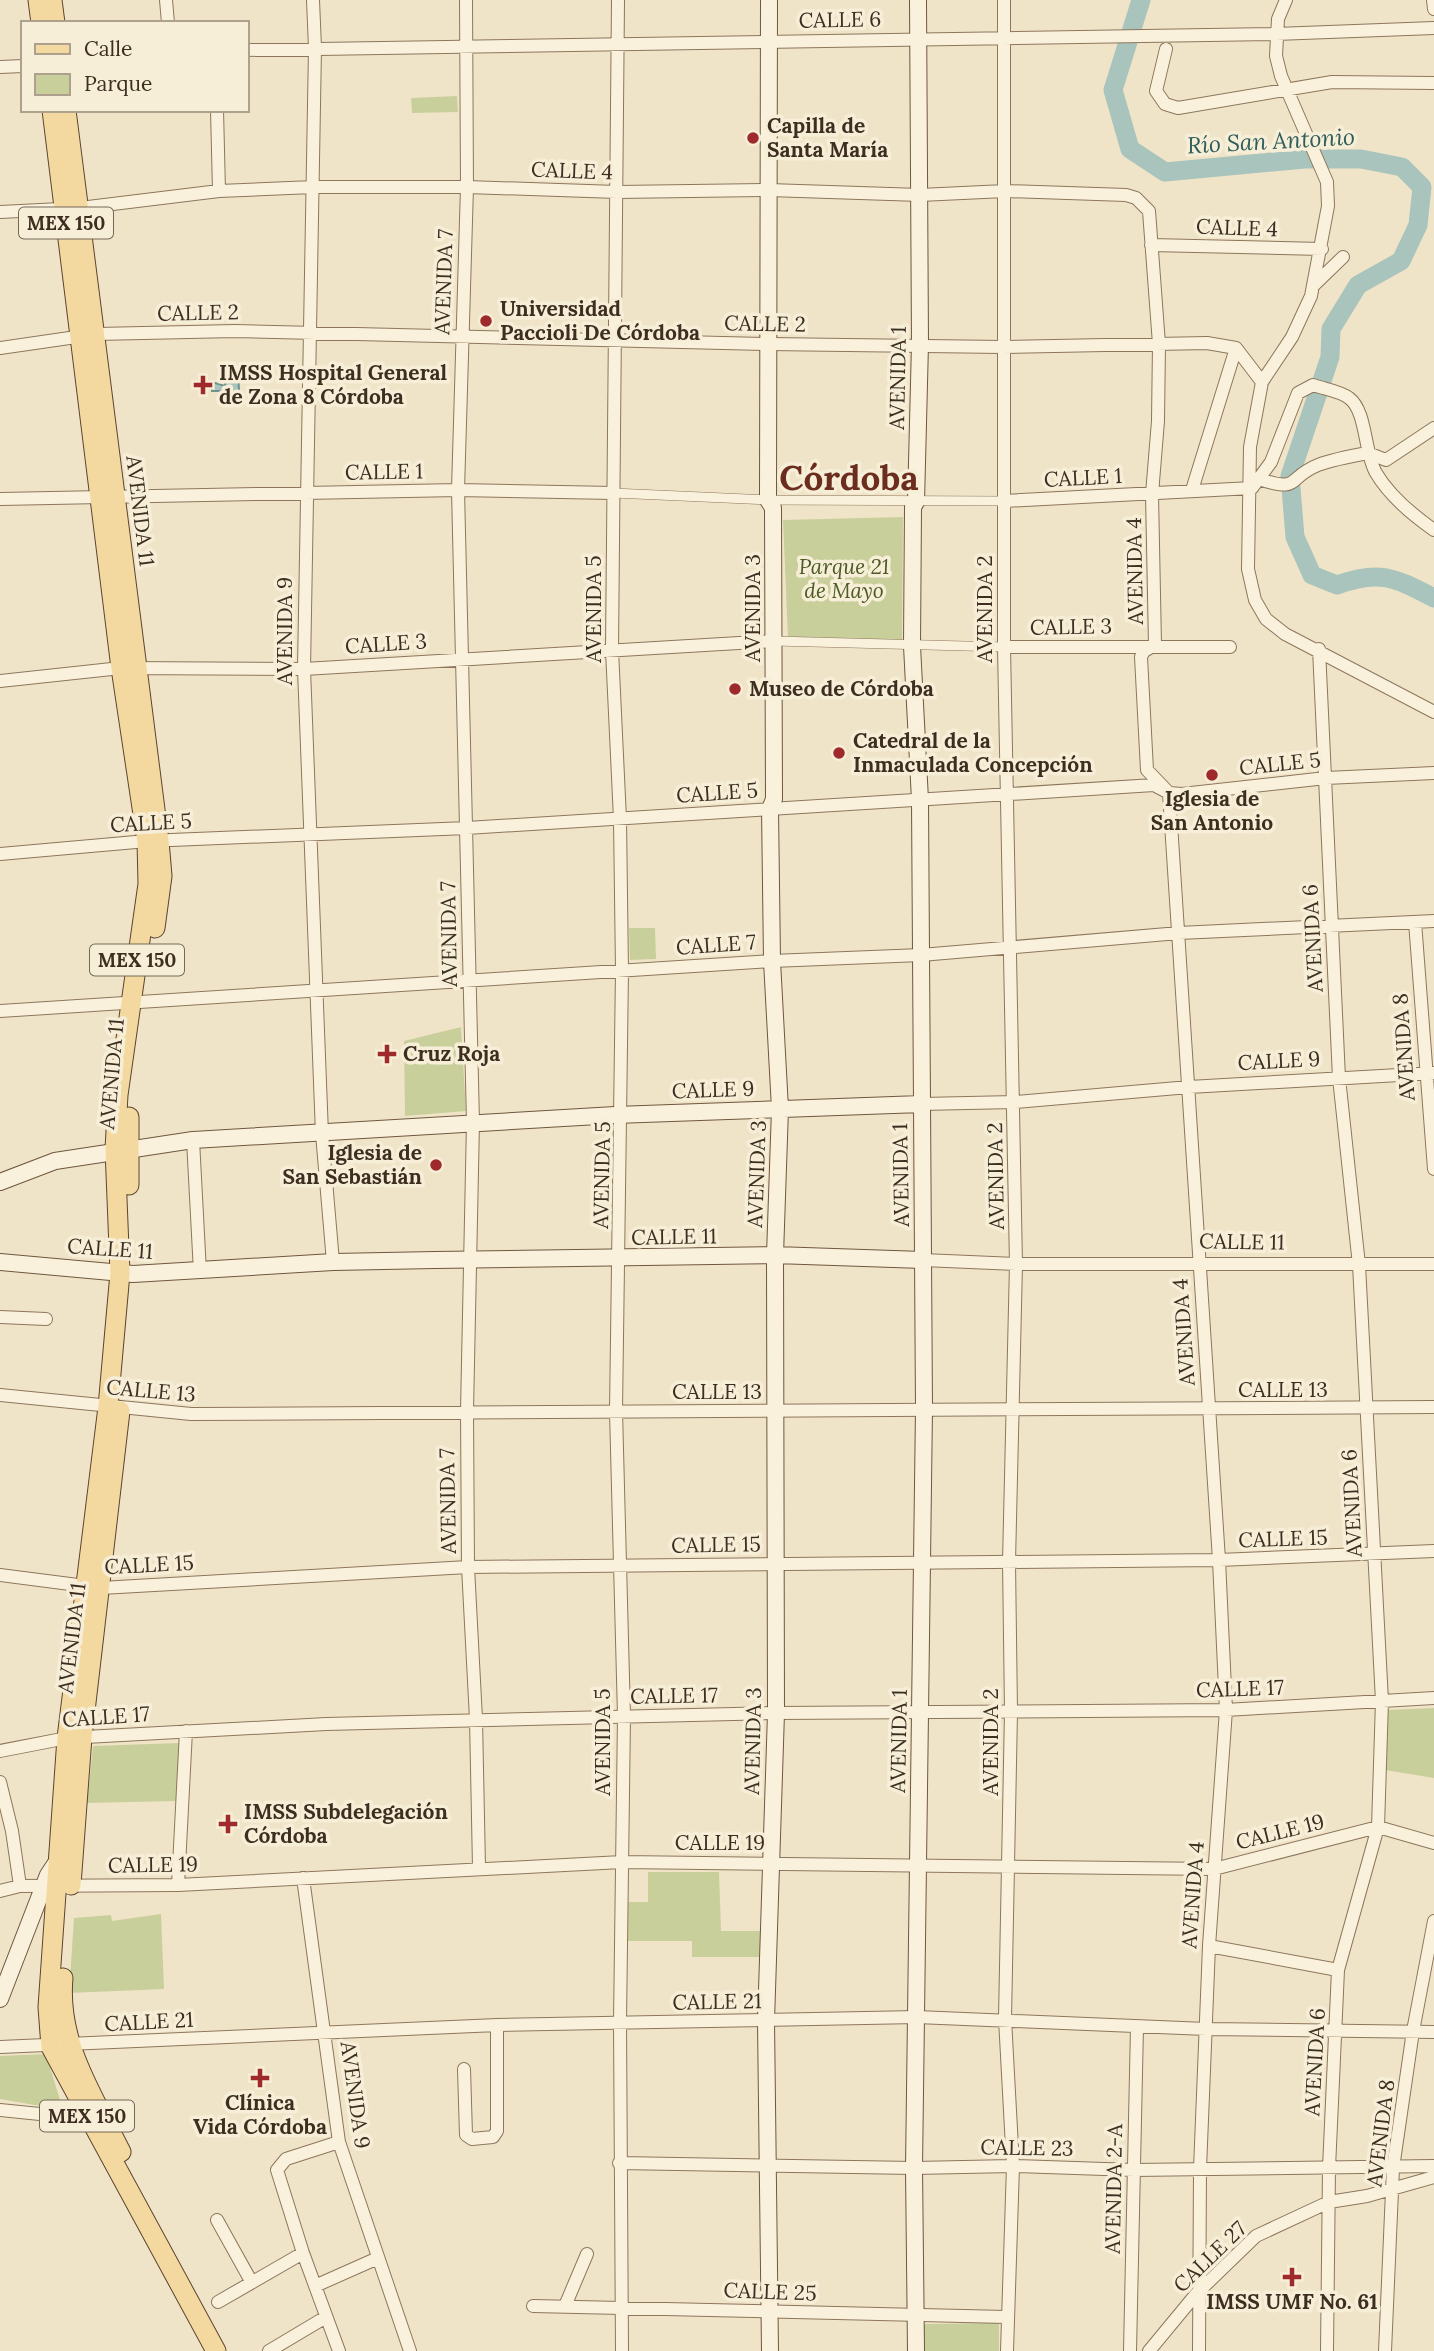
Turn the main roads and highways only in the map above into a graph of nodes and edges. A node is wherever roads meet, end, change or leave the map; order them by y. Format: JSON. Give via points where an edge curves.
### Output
{"nodes":[{"id":1,"x":38,"y":0,"type":"edge"},
{"id":2,"x":52,"y":0,"type":"edge"},
{"id":3,"x":769,"y":0,"type":"edge"},
{"id":4,"x":918,"y":0,"type":"edge"},
{"id":5,"x":41,"y":21,"type":"edge"},
{"id":6,"x":55,"y":21,"type":"edge"},
{"id":7,"x":52,"y":112,"type":"edge"},
{"id":8,"x":66,"y":112,"type":"edge"},
{"id":9,"x":72,"y":209,"type":"junction"},
{"id":10,"x":921,"y":1104,"type":"junction"},
{"id":11,"x":780,"y":1109,"type":"junction"},
{"id":12,"x":121,"y":1150,"type":"junction"},
{"id":13,"x":0,"y":1183,"type":"edge"},
{"id":14,"x":775,"y":1255,"type":"junction"},
{"id":15,"x":923,"y":1260,"type":"junction"},
{"id":16,"x":0,"y":1262,"type":"edge"},
{"id":17,"x":126,"y":1273,"type":"junction"},
{"id":18,"x":69,"y":1814,"type":"junction"},
{"id":19,"x":58,"y":1885,"type":"junction"},
{"id":20,"x":0,"y":1999,"type":"edge"},
{"id":21,"x":60,"y":2046,"type":"junction"},
{"id":22,"x":141,"y":2201,"type":"junction"},
{"id":23,"x":215,"y":2350,"type":"edge"},
{"id":24,"x":769,"y":2351,"type":"edge"},
{"id":25,"x":916,"y":2351,"type":"edge"}],
"edges":[{"from":1,"to":5,"type":"main road"},
{"from":2,"to":6,"type":"main road"},
{"from":3,"to":11,"type":"main road","name":"AVENIDA 3","via":[[768,500],[773,508],[774,642],[774,799],[770,809]]},
{"from":4,"to":10,"type":"main road","name":"AVENIDA 1","via":[[920,344],[912,646],[920,800]]},
{"from":7,"to":9,"type":"main road","name":"AVENIDA 11","number":"MEX 150"},
{"from":8,"to":9,"type":"main road","name":"AVENIDA 11","number":"MEX 150"},
{"from":9,"to":12,"type":"main road","name":"AVENIDA 11","number":"MEX 150","via":[[160,898],[136,1004]]},
{"from":10,"to":11,"type":"main road","name":"CALLE 9"},
{"from":10,"to":15,"type":"main road","name":"AVENIDA 1"},
{"from":11,"to":12,"type":"main road","name":"CALLE 9","via":[[473,1122],[193,1140]]},
{"from":11,"to":14,"type":"main road","name":"AVENIDA 3"},
{"from":12,"to":13,"type":"main road","name":"CALLE 9","via":[[55,1161]]},
{"from":12,"to":17,"type":"main road","name":"AVENIDA 11","number":"MEX 150"},
{"from":14,"to":15,"type":"main road","name":"CALLE 11"},
{"from":14,"to":17,"type":"main road","name":"CALLE 11","via":[[333,1262]]},
{"from":14,"to":24,"type":"main road","name":"AVENIDA 3","via":[[775,1713],[766,2021]]},
{"from":15,"to":25,"type":"main road","name":"AVENIDA 1"},
{"from":16,"to":17,"type":"main road","name":"CALLE 11"},
{"from":17,"to":18,"type":"main road","name":"AVENIDA 11","number":"MEX 150"},
{"from":18,"to":19,"type":"main road","name":"AVENIDA 11","number":"MEX 150"},
{"from":18,"to":19,"type":"main road","name":"AVENIDA 11","number":"MEX 150"},
{"from":19,"to":20,"type":"main road","name":"AVENIDA 11"},
{"from":19,"to":21,"type":"main road","number":"MEX 150","via":[[48,2007]]},
{"from":21,"to":22,"type":"main road","number":"MEX 150"},
{"from":21,"to":22,"type":"main road","number":"MEX 150","via":[[89,2119]]},
{"from":22,"to":23,"type":"main road","number":"MEX 150"}]}
